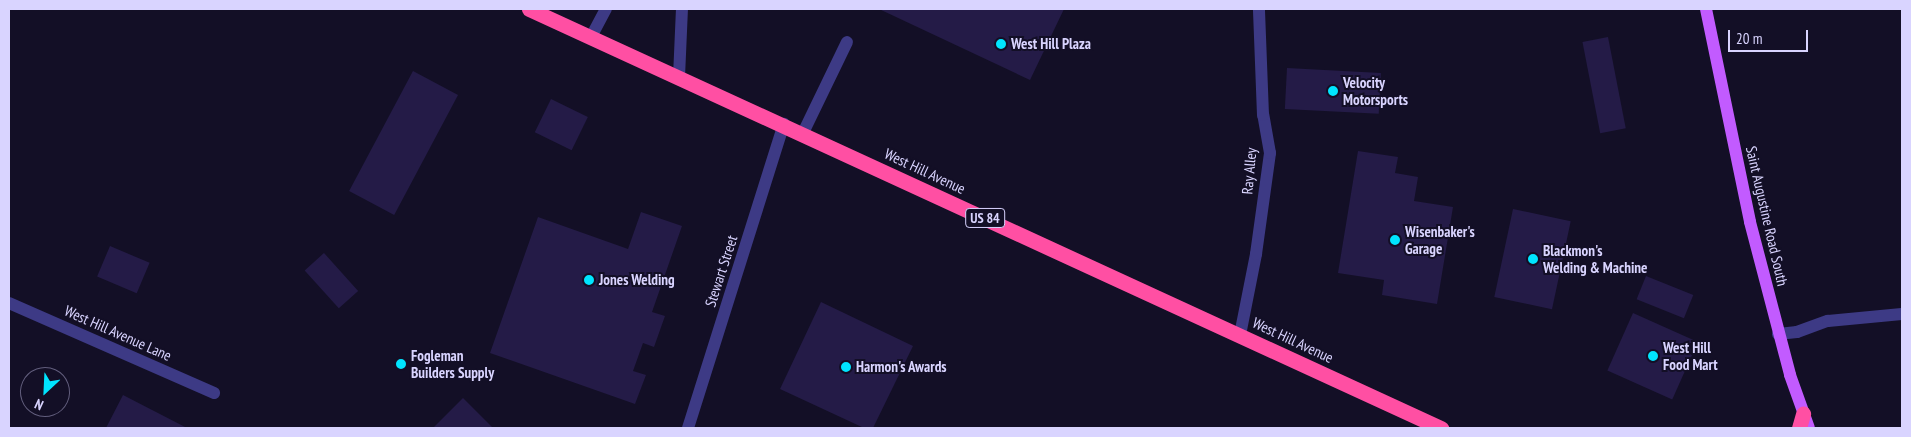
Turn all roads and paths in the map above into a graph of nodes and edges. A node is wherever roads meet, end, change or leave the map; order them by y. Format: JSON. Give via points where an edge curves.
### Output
{"nodes":[{"id":1,"x":529,"y":9,"type":"edge"},
{"id":2,"x":606,"y":9,"type":"edge"},
{"id":3,"x":682,"y":9,"type":"edge"},
{"id":4,"x":1259,"y":9,"type":"edge"},
{"id":5,"x":1706,"y":9,"type":"edge"},
{"id":6,"x":592,"y":37,"type":"junction"},
{"id":7,"x":847,"y":42,"type":"dead end"},
{"id":8,"x":679,"y":77,"type":"junction"},
{"id":9,"x":784,"y":124,"type":"junction"},
{"id":10,"x":803,"y":133,"type":"junction"},
{"id":11,"x":9,"y":304,"type":"edge"},
{"id":12,"x":1902,"y":314,"type":"edge"},
{"id":13,"x":1778,"y":334,"type":"junction"},
{"id":14,"x":1240,"y":335,"type":"junction"},
{"id":15,"x":214,"y":393,"type":"dead end"},
{"id":16,"x":1801,"y":421,"type":"edge"},
{"id":17,"x":688,"y":428,"type":"edge"},
{"id":18,"x":1441,"y":428,"type":"edge"},
{"id":19,"x":1809,"y":428,"type":"edge"}],
"edges":[{"from":1,"to":6,"type":"highway","name":"West Hill Avenue","number":"US 84"},
{"from":2,"to":6,"type":"street"},
{"from":3,"to":8,"type":"street"},
{"from":4,"to":14,"type":"street","name":"Ray Alley","via":[[1263,115],[1270,153],[1256,254]]},
{"from":5,"to":13,"type":"main road","name":"Saint Augustine Road South","via":[[1740,176]]},
{"from":6,"to":8,"type":"highway","name":"West Hill Avenue","number":"US 84"},
{"from":7,"to":10,"type":"street"},
{"from":8,"to":9,"type":"highway","name":"West Hill Avenue","number":"US 84"},
{"from":9,"to":10,"type":"highway","name":"West Hill Avenue","number":"US 84"},
{"from":9,"to":17,"type":"street","name":"Stewart Street"},
{"from":10,"to":14,"type":"highway","name":"West Hill Avenue","number":"US 84"},
{"from":11,"to":15,"type":"street","name":"West Hill Avenue Lane"},
{"from":12,"to":13,"type":"street","via":[[1828,321]]},
{"from":13,"to":16,"type":"main road","name":"Saint Augustine Road South"},
{"from":14,"to":18,"type":"highway","name":"West Hill Avenue","number":"US 84"},
{"from":16,"to":19,"type":"main road","name":"Saint Augustine Road South"}]}
